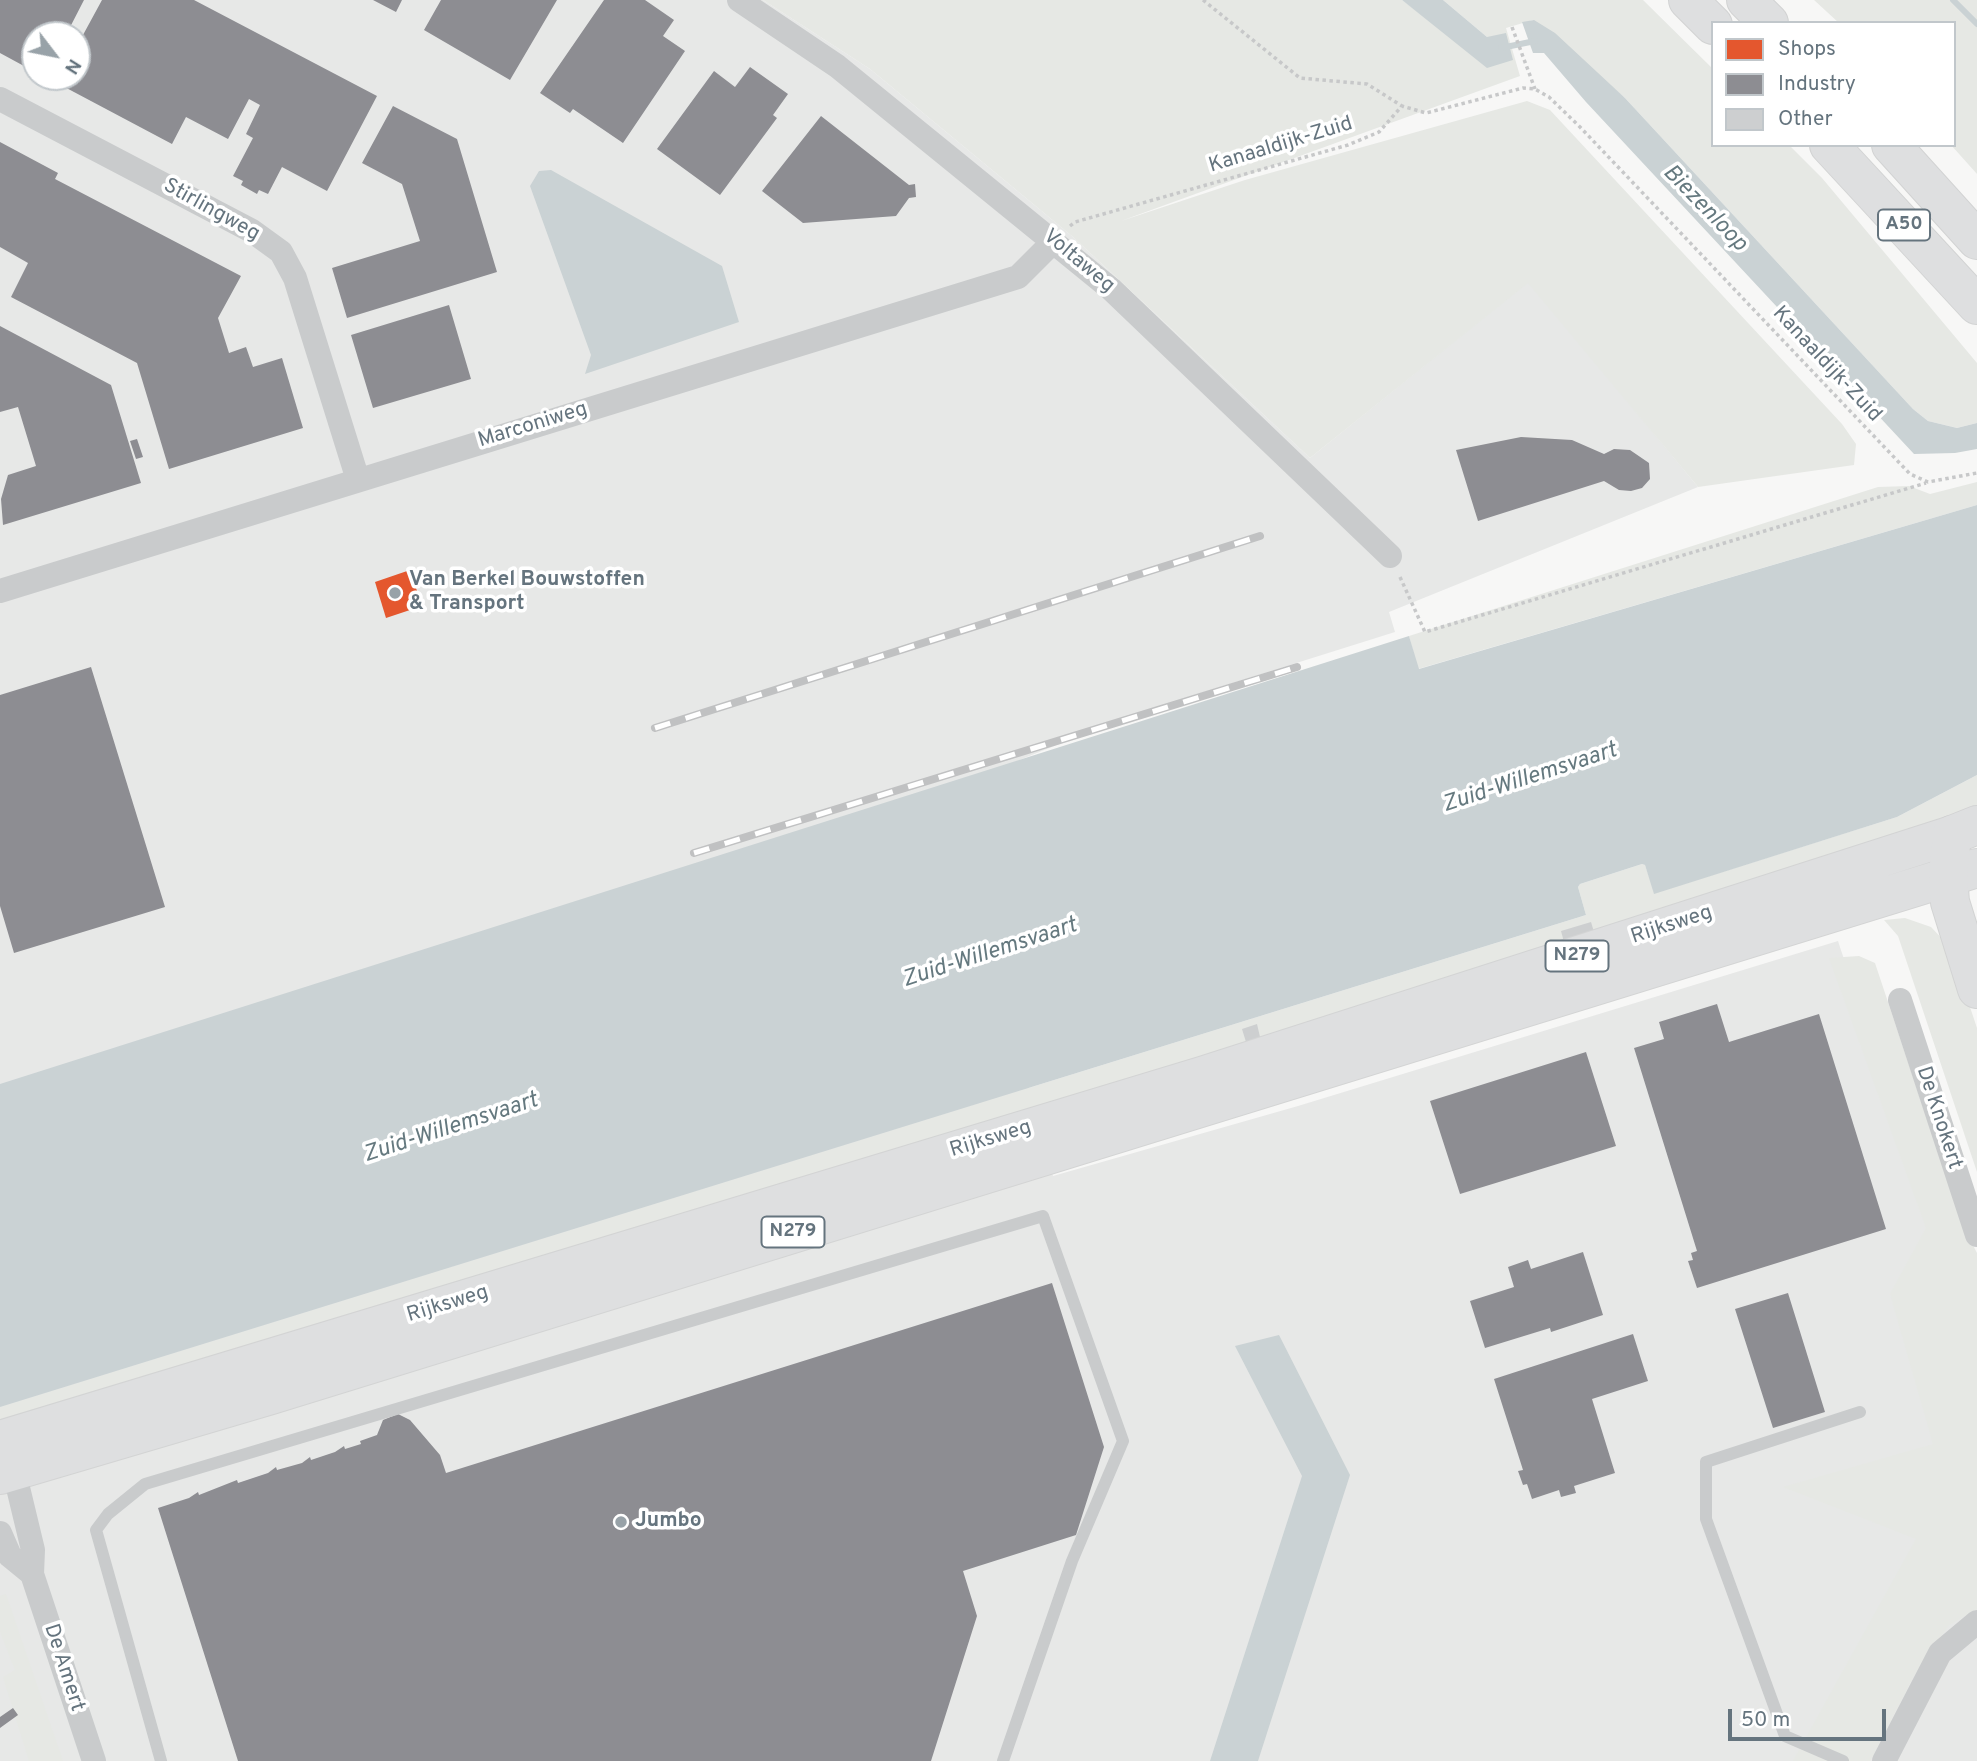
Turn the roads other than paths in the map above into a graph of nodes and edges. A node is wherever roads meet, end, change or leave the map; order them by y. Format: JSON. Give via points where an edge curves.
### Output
{"nodes":[{"id":1,"x":739,"y":0,"type":"edge"},
{"id":2,"x":1688,"y":0,"type":"edge"},
{"id":3,"x":1746,"y":0,"type":"edge"},
{"id":4,"x":1767,"y":21,"type":"edge"},
{"id":5,"x":1711,"y":23,"type":"edge"},
{"id":6,"x":0,"y":99,"type":"edge"},
{"id":7,"x":1831,"y":147,"type":"edge"},
{"id":8,"x":1893,"y":147,"type":"edge"},
{"id":9,"x":1977,"y":240,"type":"edge"},
{"id":10,"x":1054,"y":241,"type":"junction"},
{"id":11,"x":1977,"y":306,"type":"edge"},
{"id":12,"x":358,"y":480,"type":"junction"},
{"id":13,"x":1390,"y":556,"type":"road end"},
{"id":14,"x":0,"y":591,"type":"edge"},
{"id":15,"x":1964,"y":830,"type":"edge"},
{"id":16,"x":1967,"y":869,"type":"edge"},
{"id":17,"x":1977,"y":989,"type":"edge"},
{"id":18,"x":1900,"y":1000,"type":"dead end"},
{"id":19,"x":1977,"y":1235,"type":"edge"},
{"id":20,"x":1860,"y":1412,"type":"dead end"},
{"id":21,"x":3,"y":1460,"type":"edge"},
{"id":22,"x":0,"y":1533,"type":"edge"},
{"id":23,"x":32,"y":1574,"type":"junction"},
{"id":24,"x":1977,"y":1622,"type":"edge"},
{"id":25,"x":94,"y":1761,"type":"edge"},
{"id":26,"x":161,"y":1761,"type":"edge"},
{"id":27,"x":1003,"y":1761,"type":"edge"},
{"id":28,"x":1843,"y":1761,"type":"edge"},
{"id":29,"x":1884,"y":1761,"type":"edge"}],
"edges":[{"from":1,"to":10,"type":"street","name":"Voltaweg","via":[[837,66]]},
{"from":2,"to":5,"type":"main road"},
{"from":3,"to":4,"type":"main road"},
{"from":6,"to":12,"type":"street","name":"Stirlingweg","via":[[252,232],[281,252],[295,278]]},
{"from":7,"to":11,"type":"main road","number":"A50"},
{"from":8,"to":9,"type":"main road","number":"A50"},
{"from":10,"to":12,"type":"street","name":"Marconiweg","via":[[1018,277]]},
{"from":10,"to":13,"type":"street","name":"Voltaweg","via":[[1111,289]]},
{"from":12,"to":14,"type":"street","name":"Marconiweg"},
{"from":15,"to":16,"type":"main road"},
{"from":15,"to":21,"type":"main road","name":"Rijksweg","number":"N279"},
{"from":16,"to":17,"type":"main road","via":[[1950,902]]},
{"from":16,"to":21,"type":"main road","name":"Rijksweg","number":"N279","via":[[271,1395]]},
{"from":18,"to":19,"type":"street","name":"De Knokert"},
{"from":20,"to":28,"type":"lane","via":[[1706,1462],[1706,1519],[1785,1736]]},
{"from":21,"to":23,"type":"street","name":"De Amert","via":[[33,1550]]},
{"from":22,"to":23,"type":"street","name":"De Amert","via":[[10,1556]]},
{"from":23,"to":25,"type":"street","name":"De Amert"},
{"from":24,"to":29,"type":"street","via":[[1940,1653]]},
{"from":26,"to":27,"type":"lane","via":[[96,1530],[145,1484],[1043,1216],[1123,1441],[1072,1561]]}]}
